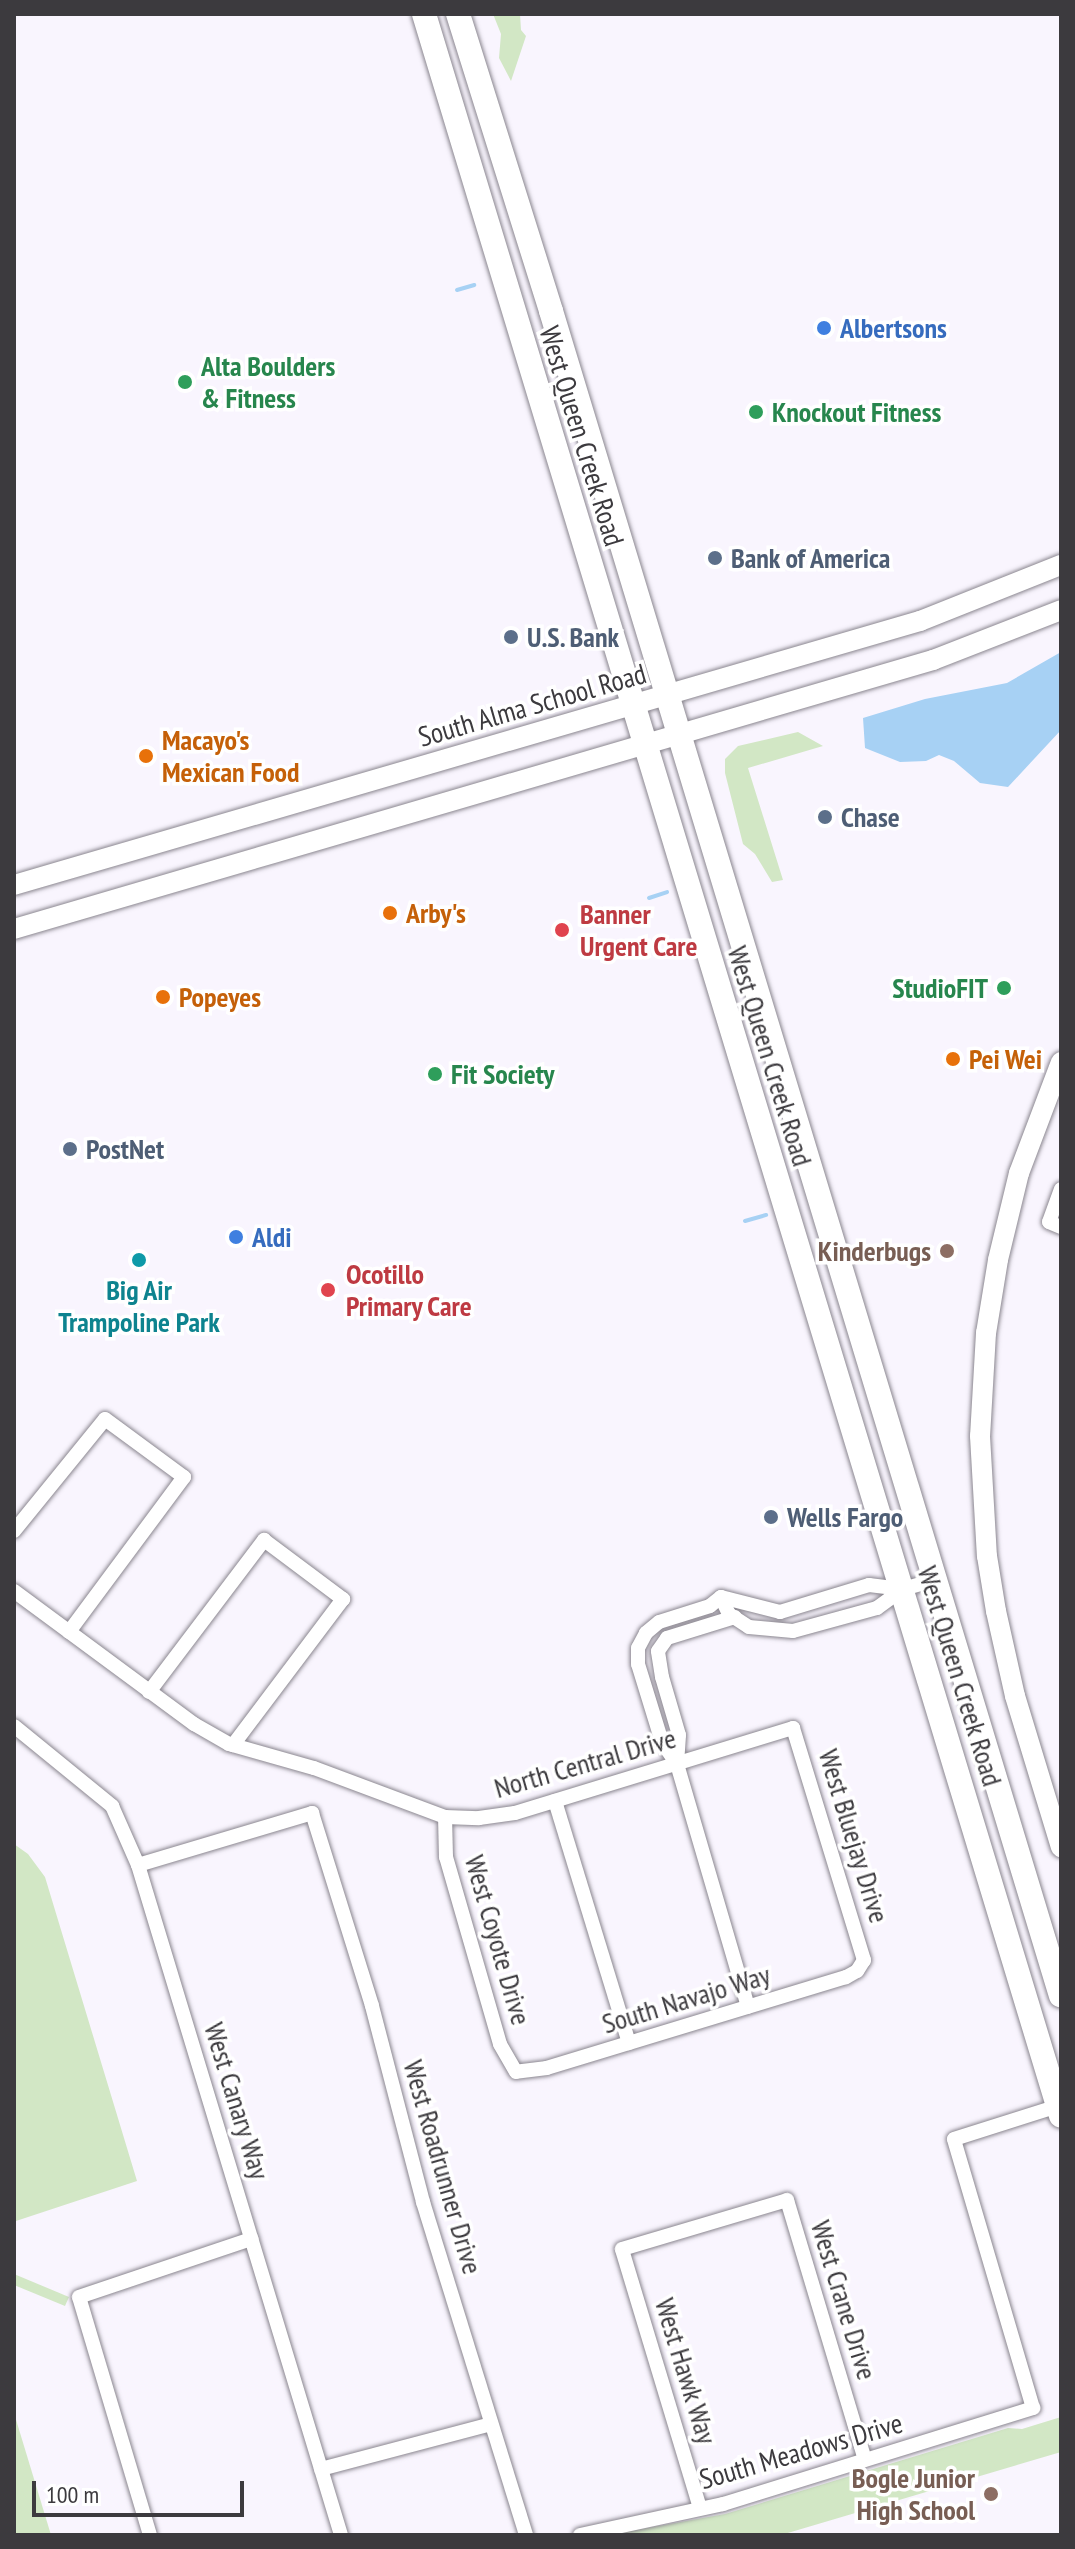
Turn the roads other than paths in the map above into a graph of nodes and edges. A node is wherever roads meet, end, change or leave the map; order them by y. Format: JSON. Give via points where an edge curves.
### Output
{"nodes":[{"id":1,"x":424,"y":14,"type":"edge"},
{"id":2,"x":458,"y":14,"type":"edge"},
{"id":3,"x":527,"y":357,"type":"junction"},
{"id":4,"x":603,"y":486,"type":"junction"},
{"id":5,"x":1061,"y":565,"type":"edge"},
{"id":6,"x":1061,"y":610,"type":"edge"},
{"id":7,"x":665,"y":695,"type":"junction"},
{"id":8,"x":632,"y":705,"type":"junction"},
{"id":9,"x":677,"y":735,"type":"junction"},
{"id":10,"x":644,"y":745,"type":"junction"},
{"id":11,"x":14,"y":885,"type":"edge"},
{"id":12,"x":14,"y":929,"type":"edge"},
{"id":13,"x":1061,"y":1062,"type":"edge"},
{"id":14,"x":1061,"y":1189,"type":"edge"},
{"id":15,"x":1055,"y":1224,"type":"edge"},
{"id":16,"x":14,"y":1531,"type":"edge"},
{"id":17,"x":935,"y":1580,"type":"junction"},
{"id":18,"x":903,"y":1589,"type":"junction"},
{"id":19,"x":14,"y":1591,"type":"edge"},
{"id":20,"x":721,"y":1597,"type":"junction"},
{"id":21,"x":735,"y":1617,"type":"junction"},
{"id":22,"x":69,"y":1632,"type":"junction"},
{"id":23,"x":149,"y":1692,"type":"junction"},
{"id":24,"x":14,"y":1726,"type":"edge"},
{"id":25,"x":793,"y":1728,"type":"joint"},
{"id":26,"x":233,"y":1745,"type":"junction"},
{"id":27,"x":677,"y":1764,"type":"junction"},
{"id":28,"x":555,"y":1801,"type":"junction"},
{"id":29,"x":445,"y":1817,"type":"junction"},
{"id":30,"x":1061,"y":1847,"type":"edge"},
{"id":31,"x":138,"y":1865,"type":"junction"},
{"id":32,"x":864,"y":1960,"type":"joint"},
{"id":33,"x":1061,"y":1996,"type":"edge"},
{"id":34,"x":748,"y":2007,"type":"junction"},
{"id":35,"x":629,"y":2043,"type":"junction"},
{"id":36,"x":516,"y":2072,"type":"joint"},
{"id":37,"x":1060,"y":2109,"type":"edge"},
{"id":38,"x":251,"y":2239,"type":"junction"},
{"id":39,"x":622,"y":2249,"type":"joint"},
{"id":40,"x":491,"y":2424,"type":"junction"},
{"id":41,"x":865,"y":2460,"type":"junction"},
{"id":42,"x":321,"y":2469,"type":"junction"},
{"id":43,"x":700,"y":2508,"type":"junction"},
{"id":44,"x":150,"y":2535,"type":"edge"},
{"id":45,"x":341,"y":2535,"type":"edge"},
{"id":46,"x":526,"y":2535,"type":"edge"},
{"id":47,"x":580,"y":2535,"type":"edge"}],
"edges":[{"from":1,"to":3,"type":"main road","name":"West Queen Creek Road"},
{"from":2,"to":4,"type":"main road","name":"West Queen Creek Road"},
{"from":3,"to":4,"type":"main road","via":[[558,417],[581,479],[592,487]]},
{"from":3,"to":8,"type":"main road","name":"West Queen Creek Road"},
{"from":4,"to":7,"type":"main road","name":"West Queen Creek Road"},
{"from":5,"to":7,"type":"main road","name":"South Alma School Road","via":[[934,616]]},
{"from":6,"to":9,"type":"main road","via":[[965,649]]},
{"from":7,"to":8,"type":"main road","name":"South Alma School Road"},
{"from":7,"to":9,"type":"main road","name":"West Queen Creek Road"},
{"from":8,"to":10,"type":"main road","name":"West Queen Creek Road"},
{"from":8,"to":11,"type":"main road","name":"South Alma School Road"},
{"from":9,"to":10,"type":"main road"},
{"from":9,"to":17,"type":"main road","name":"West Queen Creek Road"},
{"from":10,"to":12,"type":"main road"},
{"from":10,"to":18,"type":"main road","name":"West Queen Creek Road"},
{"from":13,"to":30,"type":"main road","via":[[1019,1173],[998,1260],[986,1333],[980,1436],[996,1611],[1015,1696]]},
{"from":14,"to":15,"type":"street"},
{"from":16,"to":22,"type":"street","via":[[105,1419],[184,1477]]},
{"from":17,"to":18,"type":"street"},
{"from":17,"to":33,"type":"main road","name":"West Queen Creek Road"},
{"from":18,"to":20,"type":"street","via":[[869,1585],[780,1612]]},
{"from":18,"to":21,"type":"street","via":[[877,1608],[803,1629],[769,1631]]},
{"from":18,"to":37,"type":"main road","name":"West Queen Creek Road"},
{"from":19,"to":22,"type":"street","name":"North Central Drive"},
{"from":20,"to":21,"type":"street"},
{"from":20,"to":27,"type":"street","via":[[710,1606],[659,1622],[638,1648],[662,1742]]},
{"from":21,"to":27,"type":"street","via":[[667,1638],[658,1651],[679,1735]]},
{"from":22,"to":23,"type":"street","name":"North Central Drive"},
{"from":23,"to":26,"type":"street","name":"North Central Drive"},
{"from":23,"to":26,"type":"street","via":[[264,1540],[343,1599]]},
{"from":24,"to":31,"type":"street","name":"West Canary Way","via":[[112,1806]]},
{"from":25,"to":27,"type":"street","name":"North Central Drive"},
{"from":25,"to":32,"type":"street","name":"West Bluejay Drive"},
{"from":26,"to":29,"type":"street","name":"North Central Drive"},
{"from":27,"to":28,"type":"street","name":"North Central Drive"},
{"from":27,"to":34,"type":"street"},
{"from":28,"to":29,"type":"street","name":"North Central Drive","via":[[498,1816]]},
{"from":28,"to":35,"type":"street"},
{"from":29,"to":36,"type":"street","name":"West Coyote Drive","via":[[446,1857],[500,2044]]},
{"from":31,"to":38,"type":"street","name":"West Canary Way"},
{"from":31,"to":40,"type":"street","name":"West Roadrunner Drive","via":[[312,1813]]},
{"from":32,"to":34,"type":"street","name":"South Navajo Way","via":[[846,1977]]},
{"from":34,"to":35,"type":"street","name":"South Navajo Way"},
{"from":35,"to":36,"type":"street","name":"South Navajo Way"},
{"from":37,"to":41,"type":"street","name":"South Meadows Drive","via":[[954,2139],[1033,2408]]},
{"from":38,"to":42,"type":"street","name":"West Canary Way"},
{"from":38,"to":44,"type":"street","via":[[79,2297]]},
{"from":39,"to":41,"type":"street","name":"West Crane Drive","via":[[787,2200]]},
{"from":39,"to":43,"type":"street","name":"West Hawk Way"},
{"from":40,"to":42,"type":"street"},
{"from":40,"to":46,"type":"street","name":"West Roadrunner Drive"},
{"from":41,"to":43,"type":"street","name":"South Meadows Drive"},
{"from":42,"to":45,"type":"street","name":"West Canary Way"},
{"from":43,"to":47,"type":"street","name":"South Meadows Drive"}]}
